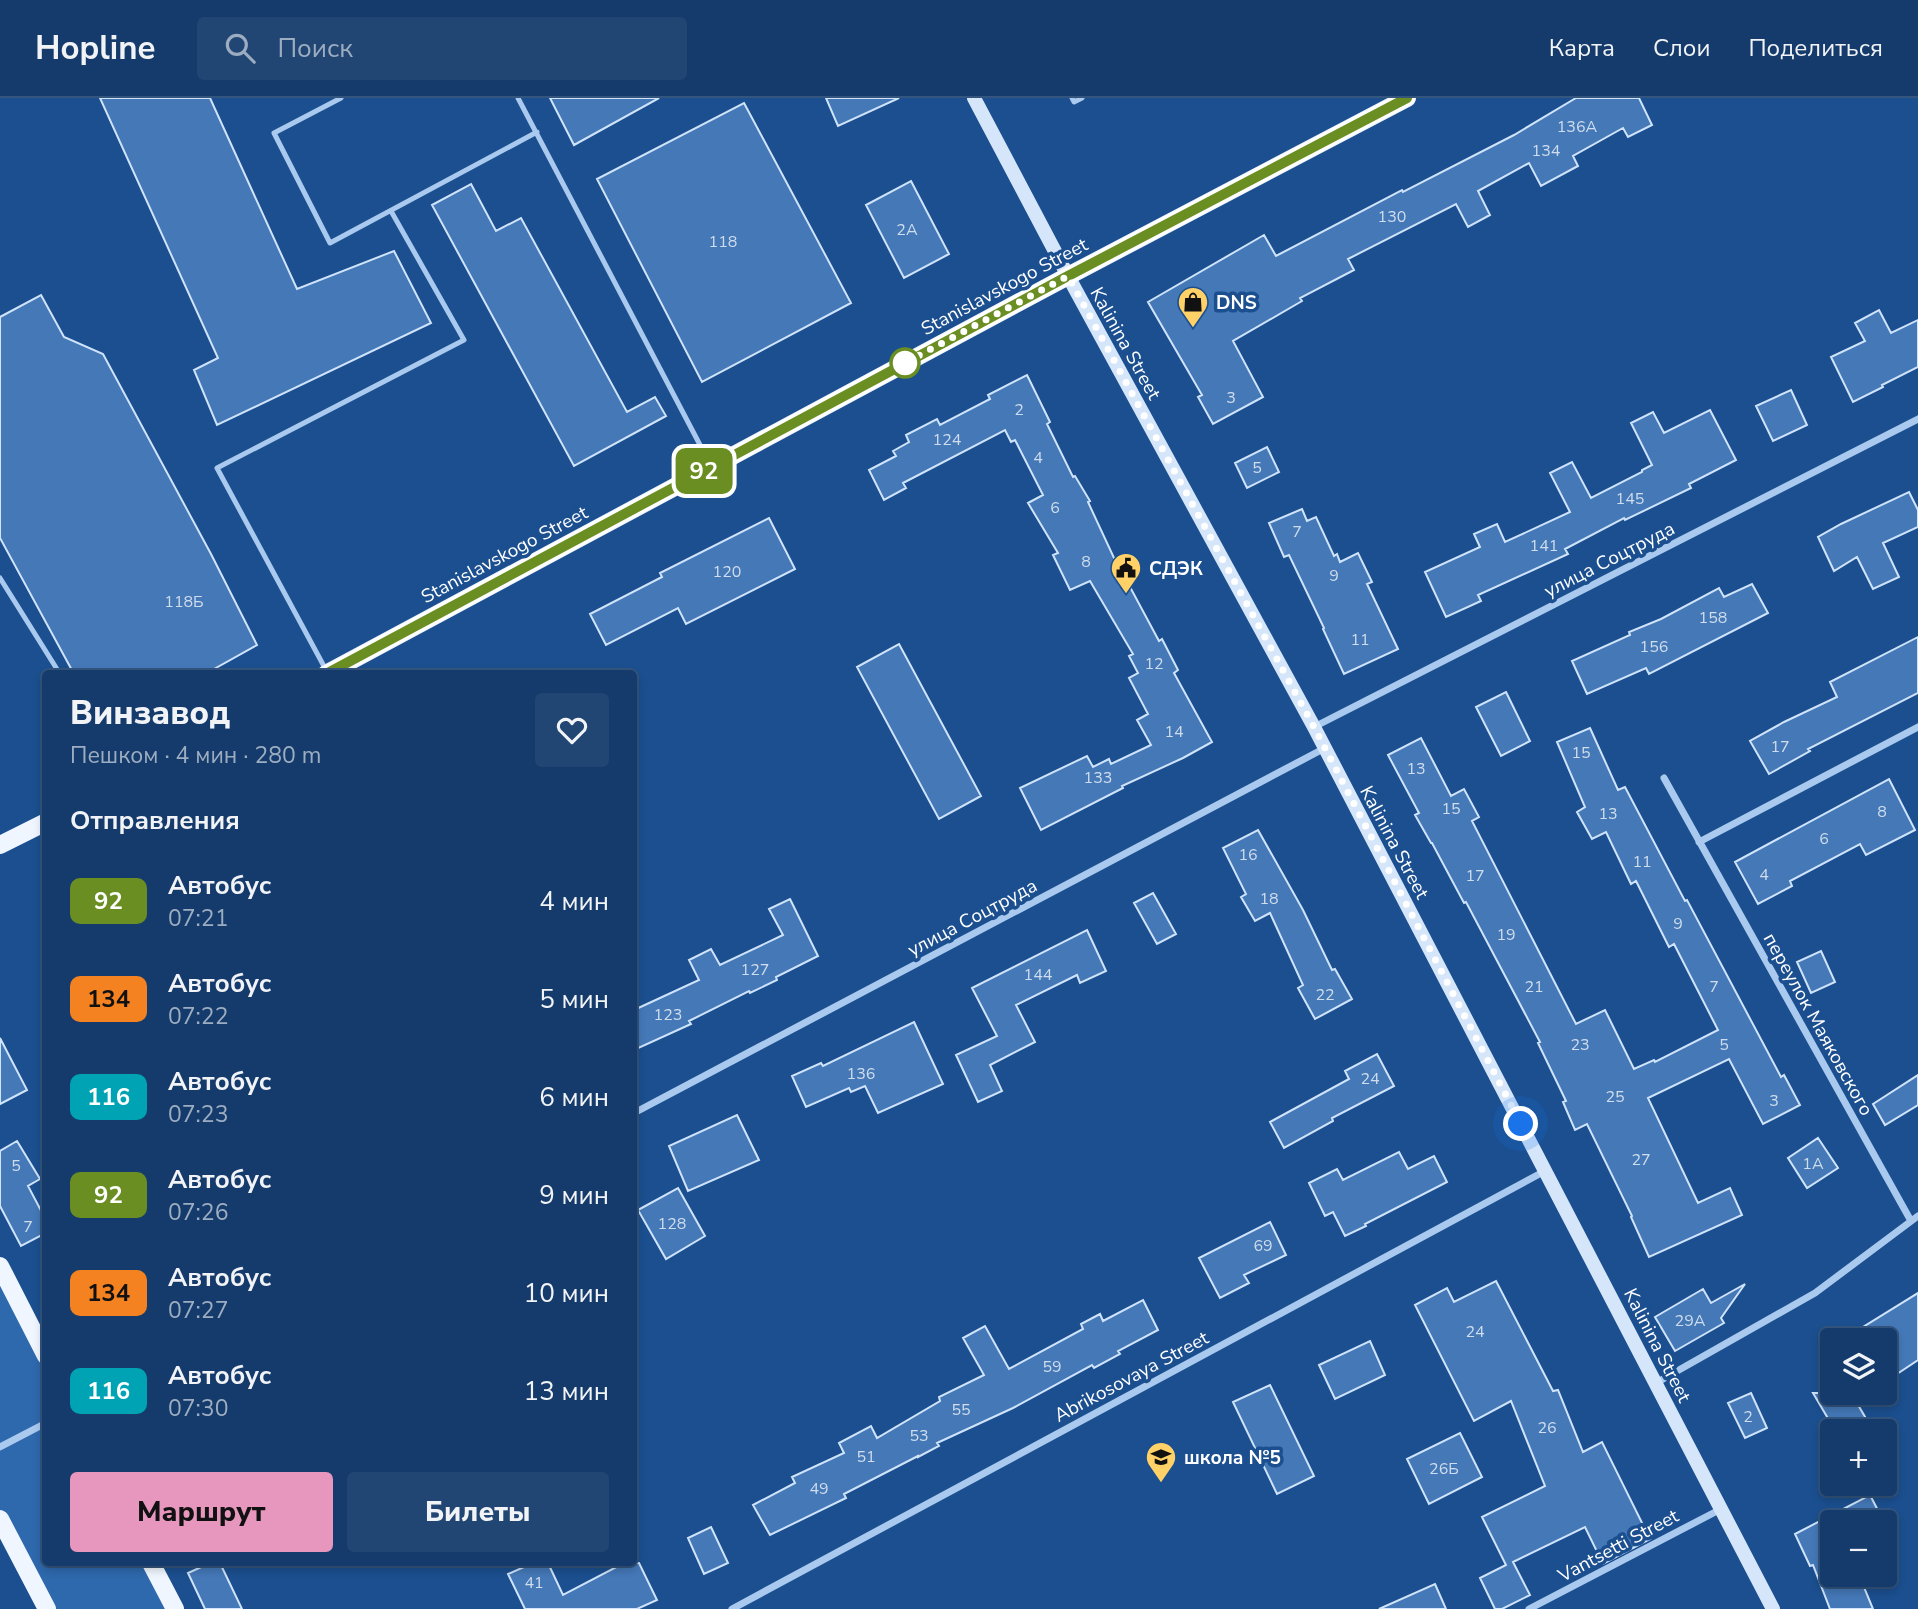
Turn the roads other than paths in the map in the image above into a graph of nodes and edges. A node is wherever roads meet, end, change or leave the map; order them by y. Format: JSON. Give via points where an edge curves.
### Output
{"nodes":[{"id":1,"x":341,"y":98,"type":"edge"},
{"id":2,"x":518,"y":98,"type":"edge"},
{"id":3,"x":974,"y":98,"type":"edge"},
{"id":4,"x":1072,"y":98,"type":"edge"},
{"id":5,"x":1082,"y":98,"type":"edge"},
{"id":6,"x":1407,"y":98,"type":"edge"},
{"id":7,"x":537,"y":132,"type":"junction"},
{"id":8,"x":391,"y":211,"type":"junction"},
{"id":9,"x":1068,"y":276,"type":"junction"},
{"id":10,"x":1918,"y":419,"type":"edge"},
{"id":11,"x":711,"y":467,"type":"junction"},
{"id":12,"x":0,"y":578,"type":"edge"},
{"id":13,"x":58,"y":670,"type":"edge"},
{"id":14,"x":325,"y":670,"type":"edge"},
{"id":15,"x":333,"y":670,"type":"edge"},
{"id":16,"x":1314,"y":727,"type":"junction"},
{"id":17,"x":1918,"y":727,"type":"edge"},
{"id":18,"x":1325,"y":748,"type":"junction"},
{"id":19,"x":1664,"y":778,"type":"dead end"},
{"id":20,"x":42,"y":824,"type":"edge"},
{"id":21,"x":1699,"y":842,"type":"junction"},
{"id":22,"x":0,"y":845,"type":"edge"},
{"id":23,"x":637,"y":1111,"type":"edge"},
{"id":24,"x":1545,"y":1171,"type":"junction"},
{"id":25,"x":1915,"y":1218,"type":"edge"},
{"id":26,"x":0,"y":1266,"type":"edge"},
{"id":27,"x":42,"y":1348,"type":"edge"},
{"id":28,"x":1656,"y":1383,"type":"junction"},
{"id":29,"x":42,"y":1425,"type":"edge"},
{"id":30,"x":0,"y":1447,"type":"edge"},
{"id":31,"x":1721,"y":1509,"type":"junction"},
{"id":32,"x":0,"y":1519,"type":"edge"},
{"id":33,"x":153,"y":1566,"type":"edge"},
{"id":34,"x":47,"y":1609,"type":"edge"},
{"id":35,"x":175,"y":1609,"type":"edge"},
{"id":36,"x":732,"y":1609,"type":"edge"},
{"id":37,"x":1529,"y":1609,"type":"edge"},
{"id":38,"x":1773,"y":1609,"type":"edge"}],
"edges":[{"from":1,"to":8,"type":"lane","via":[[274,133],[330,243]]},
{"from":2,"to":7,"type":"lane"},
{"from":3,"to":9,"type":"main road","name":"Kalinina Street"},
{"from":4,"to":5,"type":"lane","via":[[1074,102]]},
{"from":6,"to":9,"type":"main road","name":"Stanislavskogo Street"},
{"from":7,"to":8,"type":"lane"},
{"from":7,"to":11,"type":"lane"},
{"from":8,"to":14,"type":"lane","via":[[464,340],[217,468]]},
{"from":9,"to":11,"type":"main road","name":"Stanislavskogo Street"},
{"from":9,"to":16,"type":"main road","name":"Kalinina Street"},
{"from":10,"to":16,"type":"street","name":"улица Соцтруда"},
{"from":11,"to":15,"type":"main road","name":"Stanislavskogo Street"},
{"from":12,"to":13,"type":"lane"},
{"from":16,"to":18,"type":"main road","name":"Kalinina Street"},
{"from":17,"to":21,"type":"street"},
{"from":18,"to":23,"type":"street","name":"улица Соцтруда"},
{"from":18,"to":24,"type":"main road","name":"Kalinina Street"},
{"from":19,"to":21,"type":"street","name":"переулок Маяковского"},
{"from":20,"to":22,"type":"main road"},
{"from":21,"to":25,"type":"street","name":"переулок Маяковского"},
{"from":24,"to":28,"type":"main road","name":"Kalinina Street"},
{"from":24,"to":36,"type":"street","name":"Abrikosovaya Street"},
{"from":25,"to":28,"type":"street","via":[[1815,1293]]},
{"from":26,"to":27,"type":"main road"},
{"from":28,"to":31,"type":"main road","name":"Kalinina Street"},
{"from":29,"to":30,"type":"street"},
{"from":31,"to":37,"type":"street","name":"Vantsetti Street"},
{"from":31,"to":38,"type":"main road","name":"Kalinina Street"},
{"from":32,"to":34,"type":"main road"},
{"from":33,"to":35,"type":"main road"}]}
